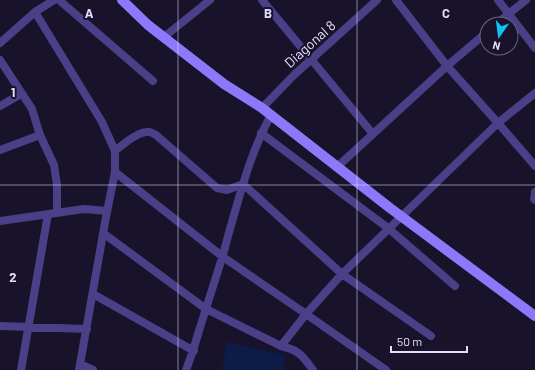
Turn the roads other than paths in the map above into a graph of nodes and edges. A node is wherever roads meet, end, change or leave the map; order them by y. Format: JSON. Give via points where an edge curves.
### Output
{"nodes":[{"id":1,"x":54,"y":0,"type":"edge"},
{"id":2,"x":59,"y":0,"type":"edge"},
{"id":3,"x":122,"y":0,"type":"edge"},
{"id":4,"x":210,"y":0,"type":"edge"},
{"id":5,"x":262,"y":0,"type":"edge"},
{"id":6,"x":377,"y":0,"type":"edge"},
{"id":7,"x":396,"y":0,"type":"edge"},
{"id":8,"x":498,"y":0,"type":"edge"},
{"id":9,"x":526,"y":0,"type":"edge"},
{"id":10,"x":35,"y":12,"type":"junction"},
{"id":11,"x":508,"y":14,"type":"junction"},
{"id":12,"x":506,"y":16,"type":"edge"},
{"id":13,"x":164,"y":37,"type":"junction"},
{"id":14,"x":479,"y":39,"type":"edge"},
{"id":15,"x":0,"y":42,"type":"edge"},
{"id":16,"x":535,"y":48,"type":"edge"},
{"id":17,"x":0,"y":60,"type":"edge"},
{"id":18,"x":311,"y":60,"type":"junction"},
{"id":19,"x":447,"y":66,"type":"junction"},
{"id":20,"x":153,"y":81,"type":"dead end"},
{"id":21,"x":535,"y":93,"type":"edge"},
{"id":22,"x":21,"y":94,"type":"junction"},
{"id":23,"x":0,"y":106,"type":"edge"},
{"id":24,"x":262,"y":108,"type":"junction"},
{"id":25,"x":271,"y":115,"type":"junction"},
{"id":26,"x":498,"y":123,"type":"junction"},
{"id":27,"x":261,"y":133,"type":"junction"},
{"id":28,"x":373,"y":134,"type":"junction"},
{"id":29,"x":40,"y":135,"type":"junction"},
{"id":30,"x":0,"y":150,"type":"edge"},
{"id":31,"x":115,"y":151,"type":"junction"},
{"id":32,"x":535,"y":166,"type":"edge"},
{"id":33,"x":337,"y":167,"type":"junction"},
{"id":34,"x":115,"y":172,"type":"junction"},
{"id":35,"x":243,"y":184,"type":"junction"},
{"id":36,"x":535,"y":192,"type":"edge"},
{"id":37,"x":535,"y":200,"type":"edge"},
{"id":38,"x":107,"y":211,"type":"junction"},
{"id":39,"x":57,"y":213,"type":"junction"},
{"id":40,"x":48,"y":214,"type":"junction"},
{"id":41,"x":401,"y":216,"type":"junction"},
{"id":42,"x":0,"y":221,"type":"edge"},
{"id":43,"x":388,"y":228,"type":"junction"},
{"id":44,"x":103,"y":233,"type":"junction"},
{"id":45,"x":222,"y":257,"type":"junction"},
{"id":46,"x":342,"y":274,"type":"junction"},
{"id":47,"x":455,"y":286,"type":"dead end"},
{"id":48,"x":92,"y":294,"type":"junction"},
{"id":49,"x":206,"y":309,"type":"junction"},
{"id":50,"x":306,"y":314,"type":"junction"},
{"id":51,"x":535,"y":316,"type":"edge"},
{"id":52,"x":0,"y":326,"type":"edge"},
{"id":53,"x":29,"y":326,"type":"junction"},
{"id":54,"x":86,"y":329,"type":"junction"},
{"id":55,"x":431,"y":336,"type":"dead end"},
{"id":56,"x":281,"y":346,"type":"junction"},
{"id":57,"x":194,"y":351,"type":"junction"},
{"id":58,"x":80,"y":367,"type":"edge"},
{"id":59,"x":21,"y":370,"type":"edge"},
{"id":60,"x":93,"y":370,"type":"edge"},
{"id":61,"x":186,"y":370,"type":"edge"},
{"id":62,"x":313,"y":370,"type":"edge"},
{"id":63,"x":386,"y":370,"type":"edge"}],
"edges":[{"from":1,"to":10,"type":"street"},
{"from":2,"to":20,"type":"street"},
{"from":3,"to":13,"type":"main road"},
{"from":4,"to":13,"type":"street"},
{"from":5,"to":18,"type":"street"},
{"from":6,"to":18,"type":"street","name":"Diagonal 8"},
{"from":7,"to":19,"type":"street"},
{"from":8,"to":11,"type":"street"},
{"from":9,"to":11,"type":"street"},
{"from":10,"to":15,"type":"street"},
{"from":10,"to":31,"type":"street","via":[[102,122]]},
{"from":11,"to":12,"type":"street"},
{"from":11,"to":16,"type":"street"},
{"from":13,"to":24,"type":"main road","via":[[224,84]]},
{"from":14,"to":19,"type":"street"},
{"from":17,"to":22,"type":"street"},
{"from":18,"to":24,"type":"street","name":"Diagonal 8"},
{"from":18,"to":28,"type":"street"},
{"from":19,"to":26,"type":"street"},
{"from":19,"to":28,"type":"street"},
{"from":21,"to":26,"type":"street"},
{"from":22,"to":23,"type":"street"},
{"from":22,"to":29,"type":"street","via":[[32,109]]},
{"from":24,"to":25,"type":"main road"},
{"from":25,"to":27,"type":"street"},
{"from":25,"to":33,"type":"main road"},
{"from":26,"to":32,"type":"street"},
{"from":26,"to":41,"type":"street"},
{"from":27,"to":35,"type":"street"},
{"from":27,"to":43,"type":"street"},
{"from":28,"to":33,"type":"street"},
{"from":29,"to":30,"type":"street"},
{"from":29,"to":39,"type":"street","via":[[54,165]]},
{"from":31,"to":34,"type":"street"},
{"from":31,"to":35,"type":"street","via":[[130,139],[146,132],[152,133],[217,188],[227,190]]},
{"from":33,"to":41,"type":"main road"},
{"from":34,"to":38,"type":"street"},
{"from":34,"to":45,"type":"street"},
{"from":35,"to":45,"type":"street"},
{"from":35,"to":46,"type":"street"},
{"from":36,"to":37,"type":"street"},
{"from":38,"to":39,"type":"street","via":[[84,209]]},
{"from":38,"to":44,"type":"street"},
{"from":39,"to":40,"type":"street"},
{"from":40,"to":42,"type":"street"},
{"from":40,"to":53,"type":"street"},
{"from":41,"to":43,"type":"street"},
{"from":41,"to":51,"type":"main road"},
{"from":43,"to":46,"type":"street"},
{"from":43,"to":47,"type":"street"},
{"from":44,"to":48,"type":"street"},
{"from":44,"to":49,"type":"street"},
{"from":45,"to":49,"type":"street"},
{"from":45,"to":50,"type":"street"},
{"from":46,"to":50,"type":"street"},
{"from":46,"to":55,"type":"street"},
{"from":48,"to":54,"type":"street"},
{"from":48,"to":57,"type":"street"},
{"from":49,"to":56,"type":"street"},
{"from":49,"to":57,"type":"street"},
{"from":50,"to":56,"type":"street"},
{"from":50,"to":63,"type":"street"},
{"from":52,"to":53,"type":"street"},
{"from":53,"to":54,"type":"street"},
{"from":53,"to":59,"type":"street"},
{"from":54,"to":58,"type":"street"},
{"from":56,"to":62,"type":"street","via":[[292,349],[304,358]]},
{"from":57,"to":61,"type":"street"},
{"from":58,"to":60,"type":"street"}]}
